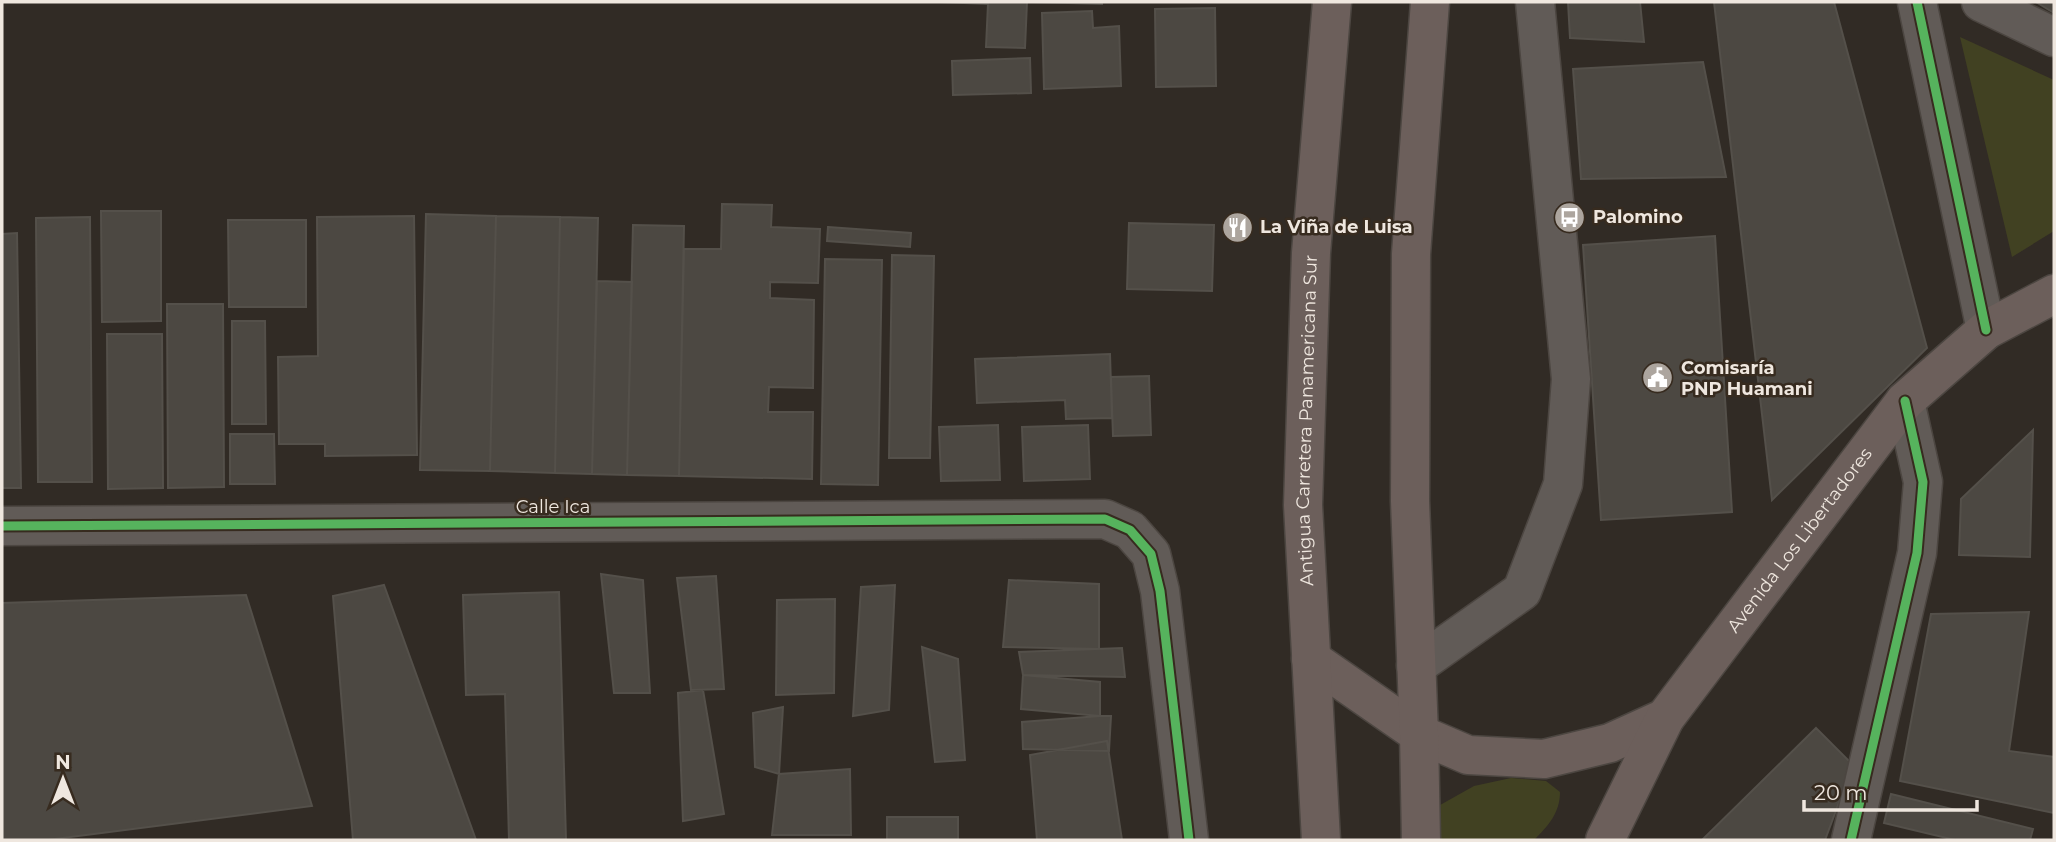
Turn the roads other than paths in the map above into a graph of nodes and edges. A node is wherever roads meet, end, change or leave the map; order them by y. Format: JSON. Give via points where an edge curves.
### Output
{"nodes":[{"id":1,"x":1332,"y":2,"type":"edge"},
{"id":2,"x":1430,"y":2,"type":"edge"},
{"id":3,"x":1535,"y":2,"type":"edge"},
{"id":4,"x":1917,"y":2,"type":"edge"},
{"id":5,"x":1981,"y":2,"type":"edge"},
{"id":6,"x":2054,"y":37,"type":"edge"},
{"id":7,"x":2054,"y":294,"type":"edge"},
{"id":8,"x":1986,"y":330,"type":"junction"},
{"id":9,"x":1905,"y":401,"type":"junction"},
{"id":10,"x":2,"y":526,"type":"edge"},
{"id":11,"x":1311,"y":659,"type":"junction"},
{"id":12,"x":1416,"y":666,"type":"junction"},
{"id":13,"x":1665,"y":718,"type":"junction"},
{"id":14,"x":1419,"y":734,"type":"junction"},
{"id":15,"x":1189,"y":840,"type":"edge"},
{"id":16,"x":1321,"y":840,"type":"edge"},
{"id":17,"x":1421,"y":840,"type":"edge"},
{"id":18,"x":1605,"y":840,"type":"edge"},
{"id":19,"x":1851,"y":840,"type":"edge"}],
"edges":[{"from":1,"to":11,"type":"highway","name":"Antigua Carretera Panamericana Sur","via":[[1311,253],[1303,491]]},
{"from":2,"to":12,"type":"highway","via":[[1411,254],[1410,501]]},
{"from":3,"to":12,"type":"street","via":[[1571,379],[1563,484],[1522,591]]},
{"from":4,"to":8,"type":"street"},
{"from":5,"to":6,"type":"street"},
{"from":7,"to":8,"type":"highway","name":"Avenida Los Libertadores"},
{"from":8,"to":9,"type":"highway","name":"Avenida Los Libertadores"},
{"from":9,"to":13,"type":"highway","name":"Avenida Los Libertadores"},
{"from":9,"to":19,"type":"street","via":[[1923,482],[1917,554]]},
{"from":10,"to":15,"type":"street","name":"Calle Ica","via":[[1105,519],[1130,530],[1151,554],[1160,591]]},
{"from":11,"to":14,"type":"highway"},
{"from":11,"to":16,"type":"highway","name":"Antigua Carretera Panamericana Sur"},
{"from":12,"to":14,"type":"highway"},
{"from":13,"to":14,"type":"highway","via":[[1610,743],[1544,759],[1468,755]]},
{"from":13,"to":18,"type":"highway","name":"Avenida Los Libertadores"},
{"from":14,"to":17,"type":"highway"}]}
